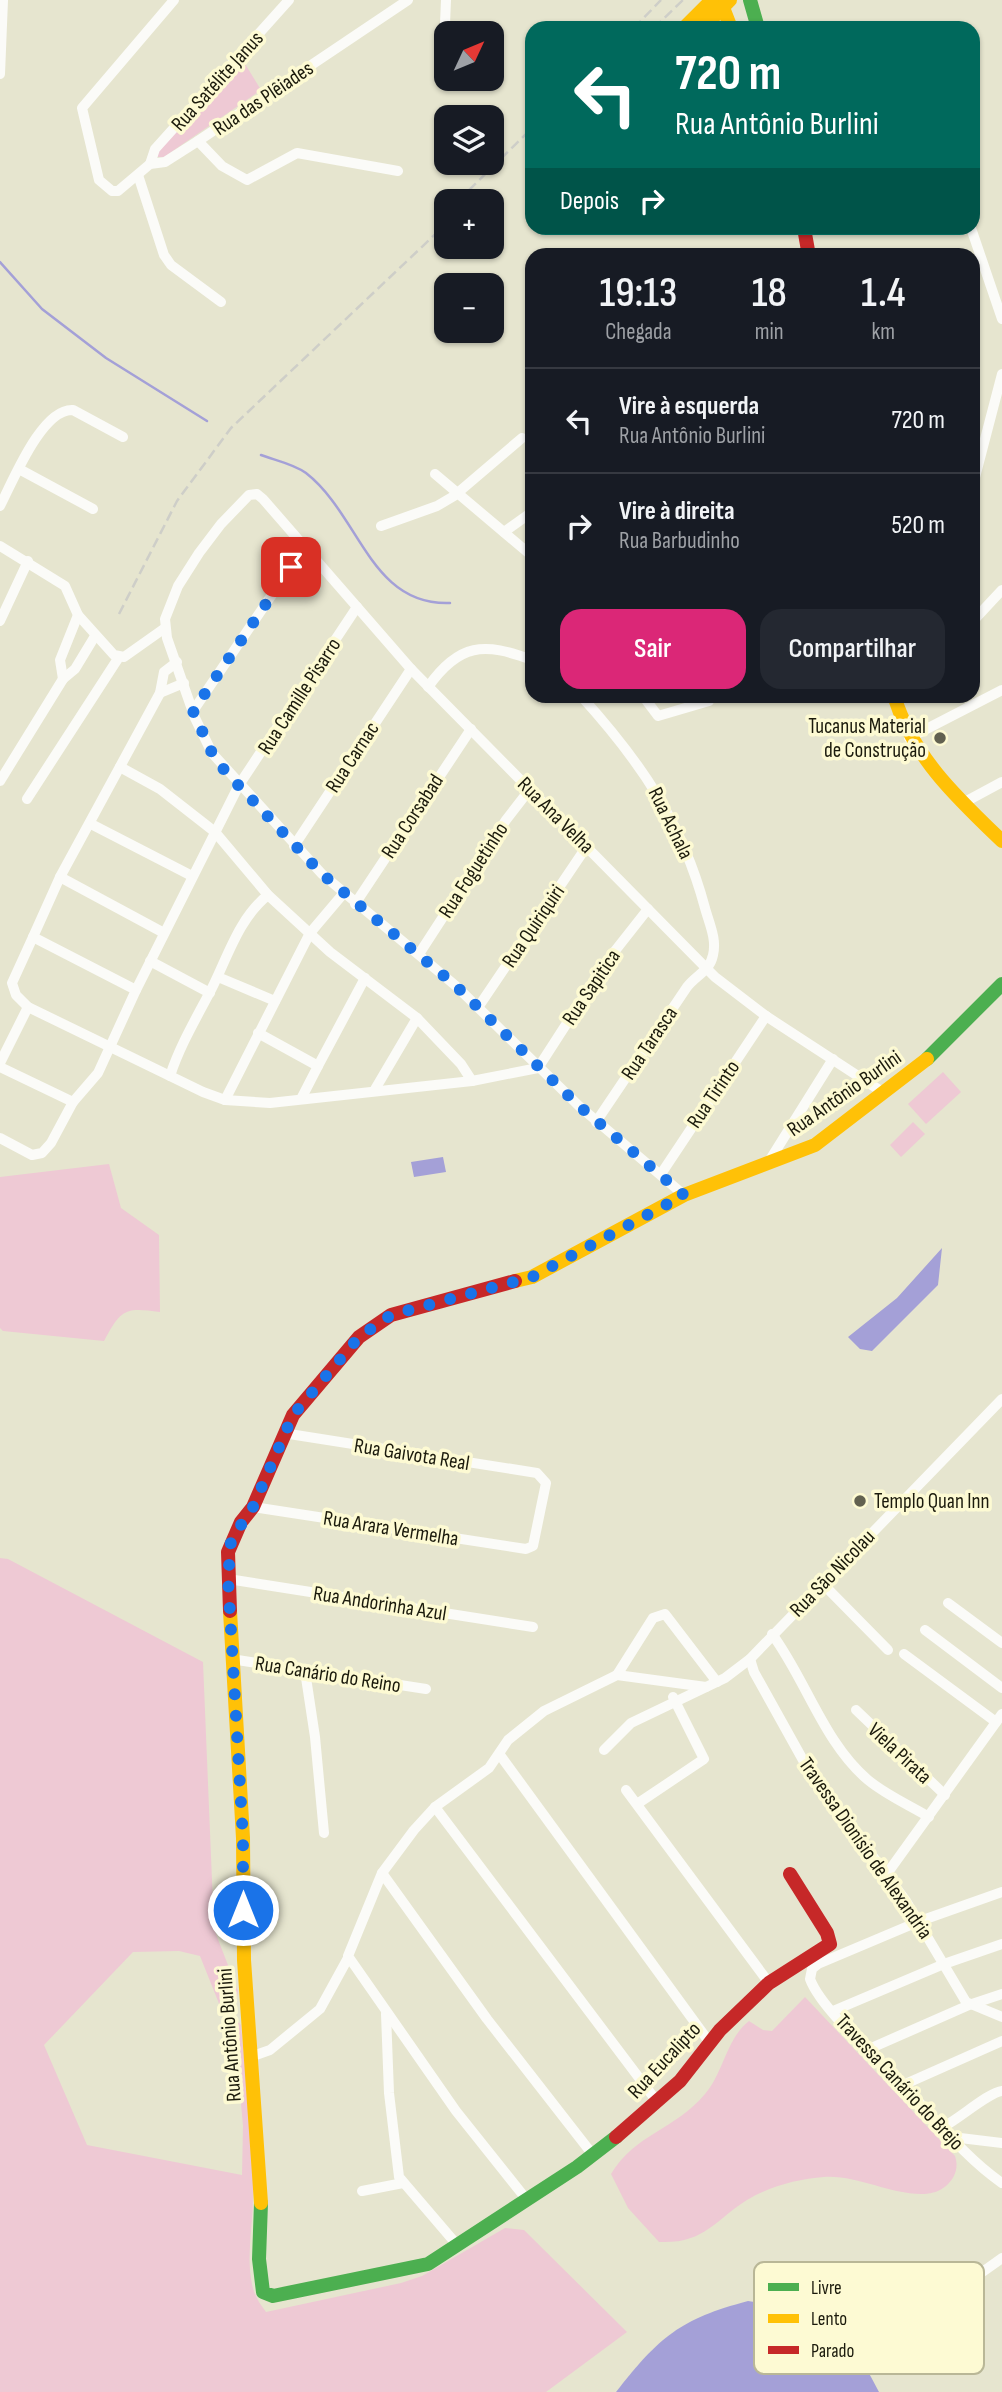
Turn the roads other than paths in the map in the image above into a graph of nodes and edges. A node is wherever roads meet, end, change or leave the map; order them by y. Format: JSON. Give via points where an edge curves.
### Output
{"nodes":[{"id":1,"x":3,"y":0,"type":"edge"},
{"id":2,"x":174,"y":0,"type":"edge"},
{"id":3,"x":289,"y":0,"type":"edge"},
{"id":4,"x":408,"y":0,"type":"edge"},
{"id":5,"x":446,"y":0,"type":"edge"},
{"id":6,"x":710,"y":0,"type":"edge"},
{"id":7,"x":720,"y":0,"type":"edge"},
{"id":8,"x":730,"y":0,"type":"edge"},
{"id":9,"x":750,"y":0,"type":"edge"},
{"id":10,"x":445,"y":21,"type":"edge"},
{"id":11,"x":690,"y":21,"type":"edge"},
{"id":12,"x":710,"y":21,"type":"edge"},
{"id":13,"x":718,"y":21,"type":"edge"},
{"id":14,"x":728,"y":21,"type":"edge"},
{"id":15,"x":756,"y":21,"type":"edge"},
{"id":16,"x":0,"y":74,"type":"edge"},
{"id":17,"x":198,"y":141,"type":"junction"},
{"id":18,"x":150,"y":164,"type":"junction"},
{"id":19,"x":398,"y":171,"type":"dead end"},
{"id":20,"x":138,"y":175,"type":"junction"},
{"id":21,"x":980,"y":254,"type":"edge"},
{"id":22,"x":221,"y":302,"type":"dead end"},
{"id":23,"x":1002,"y":319,"type":"edge"},
{"id":24,"x":1002,"y":374,"type":"edge"},
{"id":25,"x":123,"y":437,"type":"dead end"},
{"id":26,"x":522,"y":438,"type":"dead end"},
{"id":27,"x":980,"y":458,"type":"edge"},
{"id":28,"x":19,"y":469,"type":"junction"},
{"id":29,"x":435,"y":474,"type":"dead end"},
{"id":30,"x":458,"y":493,"type":"junction"},
{"id":31,"x":0,"y":506,"type":"edge"},
{"id":32,"x":93,"y":509,"type":"dead end"},
{"id":33,"x":525,"y":517,"type":"edge"},
{"id":34,"x":381,"y":526,"type":"dead end"},
{"id":35,"x":504,"y":532,"type":"junction"},
{"id":36,"x":305,"y":546,"type":"junction"},
{"id":37,"x":0,"y":547,"type":"edge"},
{"id":38,"x":525,"y":550,"type":"edge"},
{"id":39,"x":28,"y":561,"type":"junction"},
{"id":40,"x":1002,"y":590,"type":"edge"},
{"id":41,"x":357,"y":607,"type":"junction"},
{"id":42,"x":980,"y":614,"type":"edge"},
{"id":43,"x":78,"y":615,"type":"junction"},
{"id":44,"x":0,"y":621,"type":"edge"},
{"id":45,"x":165,"y":628,"type":"junction"},
{"id":46,"x":95,"y":636,"type":"junction"},
{"id":47,"x":119,"y":657,"type":"junction"},
{"id":48,"x":525,"y":657,"type":"edge"},
{"id":49,"x":177,"y":663,"type":"junction"},
{"id":50,"x":411,"y":669,"type":"junction"},
{"id":51,"x":62,"y":679,"type":"junction"},
{"id":52,"x":184,"y":682,"type":"junction"},
{"id":53,"x":428,"y":687,"type":"junction"},
{"id":54,"x":1002,"y":690,"type":"edge"},
{"id":55,"x":160,"y":693,"type":"junction"},
{"id":56,"x":980,"y":701,"type":"edge"},
{"id":57,"x":588,"y":703,"type":"edge"},
{"id":58,"x":648,"y":703,"type":"edge"},
{"id":59,"x":702,"y":703,"type":"edge"},
{"id":60,"x":897,"y":703,"type":"edge"},
{"id":61,"x":976,"y":703,"type":"edge"},
{"id":62,"x":193,"y":711,"type":"junction"},
{"id":63,"x":471,"y":729,"type":"junction"},
{"id":64,"x":909,"y":737,"type":"junction"},
{"id":65,"x":120,"y":767,"type":"junction"},
{"id":66,"x":0,"y":781,"type":"edge"},
{"id":67,"x":1002,"y":782,"type":"edge"},
{"id":68,"x":239,"y":785,"type":"junction"},
{"id":69,"x":530,"y":789,"type":"junction"},
{"id":70,"x":27,"y":799,"type":"dead end"},
{"id":71,"x":963,"y":803,"type":"junction"},
{"id":72,"x":91,"y":824,"type":"junction"},
{"id":73,"x":215,"y":832,"type":"junction"},
{"id":74,"x":1002,"y":841,"type":"edge"},
{"id":75,"x":294,"y":846,"type":"junction"},
{"id":76,"x":587,"y":846,"type":"junction"},
{"id":77,"x":192,"y":876,"type":"junction"},
{"id":78,"x":60,"y":877,"type":"junction"},
{"id":79,"x":343,"y":894,"type":"junction"},
{"id":80,"x":268,"y":895,"type":"junction"},
{"id":81,"x":355,"y":904,"type":"junction"},
{"id":82,"x":648,"y":909,"type":"junction"},
{"id":83,"x":164,"y":933,"type":"junction"},
{"id":84,"x":310,"y":933,"type":"junction"},
{"id":85,"x":33,"y":937,"type":"junction"},
{"id":86,"x":419,"y":954,"type":"junction"},
{"id":87,"x":150,"y":961,"type":"junction"},
{"id":88,"x":707,"y":970,"type":"junction"},
{"id":89,"x":218,"y":977,"type":"junction"},
{"id":90,"x":365,"y":978,"type":"junction"},
{"id":91,"x":1002,"y":984,"type":"edge"},
{"id":92,"x":136,"y":990,"type":"junction"},
{"id":93,"x":210,"y":993,"type":"junction"},
{"id":94,"x":275,"y":1001,"type":"junction"},
{"id":95,"x":479,"y":1006,"type":"junction"},
{"id":96,"x":28,"y":1007,"type":"junction"},
{"id":97,"x":766,"y":1016,"type":"junction"},
{"id":98,"x":417,"y":1018,"type":"junction"},
{"id":99,"x":258,"y":1033,"type":"junction"},
{"id":100,"x":108,"y":1046,"type":"junction"},
{"id":101,"x":833,"y":1059,"type":"junction"},
{"id":102,"x":0,"y":1065,"type":"edge"},
{"id":103,"x":318,"y":1066,"type":"junction"},
{"id":104,"x":538,"y":1068,"type":"junction"},
{"id":105,"x":170,"y":1076,"type":"junction"},
{"id":106,"x":472,"y":1082,"type":"junction"},
{"id":107,"x":374,"y":1091,"type":"junction"},
{"id":108,"x":884,"y":1093,"type":"junction"},
{"id":109,"x":301,"y":1098,"type":"junction"},
{"id":110,"x":225,"y":1100,"type":"junction"},
{"id":111,"x":73,"y":1102,"type":"junction"},
{"id":112,"x":596,"y":1122,"type":"junction"},
{"id":113,"x":0,"y":1138,"type":"edge"},
{"id":114,"x":767,"y":1164,"type":"junction"},
{"id":115,"x":661,"y":1174,"type":"junction"},
{"id":116,"x":684,"y":1195,"type":"junction"},
{"id":117,"x":1002,"y":1399,"type":"edge"},
{"id":118,"x":283,"y":1433,"type":"junction"},
{"id":119,"x":253,"y":1507,"type":"junction"},
{"id":120,"x":529,"y":1549,"type":"joint"},
{"id":121,"x":228,"y":1579,"type":"junction"},
{"id":122,"x":822,"y":1583,"type":"junction"},
{"id":123,"x":948,"y":1603,"type":"dead end"},
{"id":124,"x":533,"y":1627,"type":"dead end"},
{"id":125,"x":925,"y":1630,"type":"dead end"},
{"id":126,"x":772,"y":1634,"type":"junction"},
{"id":127,"x":1002,"y":1643,"type":"edge"},
{"id":128,"x":888,"y":1650,"type":"dead end"},
{"id":129,"x":904,"y":1654,"type":"dead end"},
{"id":130,"x":231,"y":1659,"type":"junction"},
{"id":131,"x":750,"y":1659,"type":"junction"},
{"id":132,"x":305,"y":1671,"type":"junction"},
{"id":133,"x":617,"y":1675,"type":"junction"},
{"id":134,"x":717,"y":1682,"type":"junction"},
{"id":135,"x":706,"y":1686,"type":"junction"},
{"id":136,"x":1002,"y":1688,"type":"edge"},
{"id":137,"x":426,"y":1689,"type":"dead end"},
{"id":138,"x":674,"y":1700,"type":"junction"},
{"id":139,"x":856,"y":1710,"type":"dead end"},
{"id":140,"x":999,"y":1718,"type":"edge"},
{"id":141,"x":604,"y":1750,"type":"dead end"},
{"id":142,"x":500,"y":1755,"type":"junction"},
{"id":143,"x":626,"y":1790,"type":"dead end"},
{"id":144,"x":945,"y":1795,"type":"junction"},
{"id":145,"x":637,"y":1804,"type":"junction"},
{"id":146,"x":435,"y":1807,"type":"junction"},
{"id":147,"x":929,"y":1817,"type":"junction"},
{"id":148,"x":324,"y":1833,"type":"dead end"},
{"id":149,"x":382,"y":1873,"type":"junction"},
{"id":150,"x":790,"y":1874,"type":"dead end"},
{"id":151,"x":886,"y":1875,"type":"junction"},
{"id":152,"x":1002,"y":1892,"type":"edge"},
{"id":153,"x":920,"y":1921,"type":"junction"},
{"id":154,"x":1002,"y":1944,"type":"edge"},
{"id":155,"x":348,"y":1958,"type":"junction"},
{"id":156,"x":799,"y":1962,"type":"junction"},
{"id":157,"x":944,"y":1964,"type":"junction"},
{"id":158,"x":812,"y":1970,"type":"junction"},
{"id":159,"x":769,"y":1983,"type":"junction"},
{"id":160,"x":1002,"y":1994,"type":"edge"},
{"id":161,"x":969,"y":2005,"type":"junction"},
{"id":162,"x":834,"y":2011,"type":"junction"},
{"id":163,"x":386,"y":2014,"type":"junction"},
{"id":164,"x":1002,"y":2017,"type":"edge"},
{"id":165,"x":1002,"y":2041,"type":"edge"},
{"id":166,"x":710,"y":2043,"type":"junction"},
{"id":167,"x":869,"y":2049,"type":"junction"},
{"id":168,"x":250,"y":2057,"type":"junction"},
{"id":169,"x":903,"y":2085,"type":"junction"},
{"id":170,"x":1002,"y":2091,"type":"edge"},
{"id":171,"x":658,"y":2103,"type":"junction"},
{"id":172,"x":943,"y":2127,"type":"junction"},
{"id":173,"x":952,"y":2137,"type":"junction"},
{"id":174,"x":1002,"y":2143,"type":"edge"},
{"id":175,"x":593,"y":2155,"type":"junction"},
{"id":176,"x":402,"y":2183,"type":"junction"},
{"id":177,"x":1002,"y":2183,"type":"edge"},
{"id":178,"x":362,"y":2191,"type":"dead end"},
{"id":179,"x":527,"y":2200,"type":"junction"},
{"id":180,"x":458,"y":2246,"type":"junction"},
{"id":181,"x":1002,"y":2258,"type":"edge"},
{"id":182,"x":984,"y":2271,"type":"edge"}],
"edges":[{"from":1,"to":16,"type":"street"},
{"from":2,"to":20,"type":"street","name":"Rua das Plêiades","via":[[82,108],[99,180],[107,189],[118,191]]},
{"from":3,"to":18,"type":"street","name":"Rua Satélite Janus","via":[[155,149]]},
{"from":4,"to":17,"type":"street","name":"Rua das Plêiades"},
{"from":5,"to":10,"type":"street"},
{"from":6,"to":11,"type":"street"},
{"from":6,"to":13,"type":"street"},
{"from":7,"to":14,"type":"street"},
{"from":8,"to":12,"type":"street"},
{"from":9,"to":15,"type":"street"},
{"from":17,"to":18,"type":"street","name":"Rua das Plêiades","via":[[166,162]]},
{"from":17,"to":19,"type":"street","via":[[222,166],[247,180],[297,153]]},
{"from":18,"to":20,"type":"street","name":"Rua das Plêiades"},
{"from":20,"to":22,"type":"street","via":[[164,255]]},
{"from":21,"to":23,"type":"street"},
{"from":24,"to":27,"type":"street"},
{"from":25,"to":28,"type":"street","via":[[83,414],[66,410],[47,423]]},
{"from":26,"to":30,"type":"street"},
{"from":28,"to":31,"type":"street"},
{"from":28,"to":32,"type":"street"},
{"from":29,"to":30,"type":"street"},
{"from":30,"to":34,"type":"street","via":[[437,506]]},
{"from":30,"to":35,"type":"street"},
{"from":33,"to":35,"type":"street"},
{"from":35,"to":38,"type":"street"},
{"from":36,"to":41,"type":"street","name":"Rua Ana Velha"},
{"from":36,"to":45,"type":"street","name":"Rua Ana Velha","via":[[263,499],[253,494],[244,499],[178,586],[166,609]]},
{"from":36,"to":62,"type":"street"},
{"from":37,"to":39,"type":"street"},
{"from":39,"to":43,"type":"street","via":[[65,586]]},
{"from":39,"to":44,"type":"street"},
{"from":40,"to":42,"type":"street"},
{"from":41,"to":50,"type":"street","name":"Rua Ana Velha"},
{"from":41,"to":68,"type":"street","name":"Rua Camille Pisarro"},
{"from":43,"to":46,"type":"street"},
{"from":43,"to":51,"type":"street","via":[[60,660]]},
{"from":45,"to":47,"type":"street"},
{"from":45,"to":49,"type":"street"},
{"from":46,"to":47,"type":"street"},
{"from":46,"to":51,"type":"street","via":[[75,670]]},
{"from":47,"to":70,"type":"street"},
{"from":48,"to":53,"type":"street","via":[[476,648],[443,666]]},
{"from":49,"to":52,"type":"street"},
{"from":49,"to":55,"type":"street","via":[[164,672]]},
{"from":50,"to":53,"type":"street","name":"Rua Ana Velha"},
{"from":50,"to":75,"type":"street","name":"Rua Carnac"},
{"from":51,"to":66,"type":"street"},
{"from":52,"to":55,"type":"street"},
{"from":52,"to":62,"type":"street"},
{"from":53,"to":63,"type":"street","name":"Rua Ana Velha"},
{"from":54,"to":56,"type":"street"},
{"from":55,"to":65,"type":"street"},
{"from":57,"to":88,"type":"street","name":"Rua Achala","via":[[616,733],[664,803],[698,878],[715,943]]},
{"from":58,"to":59,"type":"street","via":[[658,716]]},
{"from":60,"to":64,"type":"street"},
{"from":61,"to":64,"type":"street"},
{"from":62,"to":68,"type":"street","via":[[212,753]]},
{"from":63,"to":69,"type":"street","name":"Rua Ana Velha"},
{"from":63,"to":81,"type":"street","name":"Rua Corsabad"},
{"from":64,"to":71,"type":"street"},
{"from":65,"to":72,"type":"street"},
{"from":65,"to":73,"type":"street","via":[[160,789]]},
{"from":67,"to":71,"type":"street"},
{"from":68,"to":73,"type":"street","name":"Rua Camille Pisarro"},
{"from":68,"to":75,"type":"street"},
{"from":69,"to":76,"type":"street","name":"Rua Ana Velha"},
{"from":69,"to":86,"type":"street","name":"Rua Foguetinho"},
{"from":71,"to":74,"type":"street"},
{"from":72,"to":77,"type":"street"},
{"from":72,"to":78,"type":"street"},
{"from":73,"to":77,"type":"street","name":"Rua Camille Pisarro"},
{"from":73,"to":80,"type":"street"},
{"from":75,"to":79,"type":"street"},
{"from":76,"to":82,"type":"street","name":"Rua Ana Velha"},
{"from":76,"to":95,"type":"street","name":"Rua Quiriquiri"},
{"from":77,"to":83,"type":"street","name":"Rua Camille Pisarro"},
{"from":78,"to":83,"type":"street"},
{"from":78,"to":85,"type":"street"},
{"from":79,"to":81,"type":"street"},
{"from":79,"to":84,"type":"street"},
{"from":80,"to":84,"type":"street"},
{"from":80,"to":89,"type":"street","via":[[248,916]]},
{"from":81,"to":86,"type":"street"},
{"from":82,"to":88,"type":"street","name":"Rua Ana Velha"},
{"from":82,"to":104,"type":"street","name":"Rua Sapitica","via":[[607,961]]},
{"from":83,"to":87,"type":"street","name":"Rua Camille Pisarro"},
{"from":84,"to":90,"type":"street"},
{"from":84,"to":94,"type":"street"},
{"from":85,"to":92,"type":"street"},
{"from":85,"to":96,"type":"street","via":[[12,982],[16,995]]},
{"from":86,"to":95,"type":"street"},
{"from":87,"to":92,"type":"street","name":"Rua Camille Pisarro"},
{"from":87,"to":93,"type":"street"},
{"from":88,"to":97,"type":"street","name":"Rua Ana Velha"},
{"from":88,"to":112,"type":"street","name":"Rua Tarasca","via":[[687,987]]},
{"from":89,"to":93,"type":"street"},
{"from":89,"to":94,"type":"street"},
{"from":90,"to":98,"type":"street"},
{"from":90,"to":103,"type":"street"},
{"from":91,"to":108,"type":"street","name":"Rua Antônio Burlini","via":[[928,1059]]},
{"from":92,"to":100,"type":"street","name":"Rua Camille Pisarro"},
{"from":93,"to":105,"type":"street"},
{"from":94,"to":99,"type":"street"},
{"from":95,"to":104,"type":"street"},
{"from":96,"to":100,"type":"street"},
{"from":96,"to":102,"type":"street"},
{"from":97,"to":101,"type":"street","name":"Rua Ana Velha"},
{"from":97,"to":115,"type":"street","name":"Rua Tirinto"},
{"from":98,"to":106,"type":"street"},
{"from":98,"to":107,"type":"street"},
{"from":99,"to":103,"type":"street"},
{"from":99,"to":110,"type":"street"},
{"from":100,"to":105,"type":"street"},
{"from":100,"to":111,"type":"street","name":"Rua Camille Pisarro","via":[[98,1073]]},
{"from":101,"to":108,"type":"street","name":"Rua Ana Velha"},
{"from":101,"to":114,"type":"street"},
{"from":102,"to":111,"type":"street"},
{"from":103,"to":109,"type":"street"},
{"from":104,"to":106,"type":"street"},
{"from":104,"to":112,"type":"street"},
{"from":105,"to":110,"type":"street"},
{"from":106,"to":107,"type":"street"},
{"from":107,"to":109,"type":"street"},
{"from":108,"to":114,"type":"street","name":"Rua Antônio Burlini","via":[[815,1145]]},
{"from":109,"to":110,"type":"street","via":[[270,1103]]},
{"from":111,"to":113,"type":"street","name":"Rua Camille Pisarro","via":[[42,1153],[32,1155]]},
{"from":112,"to":115,"type":"street"},
{"from":114,"to":116,"type":"street","name":"Rua Antônio Burlini"},
{"from":115,"to":116,"type":"street"},
{"from":116,"to":118,"type":"street","name":"Rua Antônio Burlini","via":[[532,1277],[391,1315],[373,1325],[308,1394]]},
{"from":117,"to":122,"type":"street","name":"Rua São Nicolau"},
{"from":118,"to":119,"type":"street","name":"Rua Antônio Burlini"},
{"from":118,"to":120,"type":"street","name":"Rua Gaivota Real","via":[[541,1476],[546,1483]]},
{"from":119,"to":120,"type":"street","name":"Rua Arara Vermelha"},
{"from":119,"to":121,"type":"street","name":"Rua Antônio Burlini","via":[[231,1540]]},
{"from":121,"to":124,"type":"street","name":"Rua Andorinha Azul"},
{"from":121,"to":130,"type":"street","name":"Rua Antônio Burlini"},
{"from":122,"to":126,"type":"street","name":"Rua São Nicolau"},
{"from":122,"to":128,"type":"street"},
{"from":123,"to":127,"type":"street"},
{"from":125,"to":136,"type":"street"},
{"from":126,"to":131,"type":"street","name":"Rua São Nicolau"},
{"from":126,"to":147,"type":"street","via":[[860,1772]]},
{"from":129,"to":140,"type":"street"},
{"from":130,"to":132,"type":"street","name":"Rua Canário do Reino"},
{"from":130,"to":168,"type":"street","name":"Rua Antônio Burlini","via":[[241,1794]]},
{"from":131,"to":134,"type":"street","name":"Rua São Nicolau"},
{"from":131,"to":151,"type":"street","name":"Travessa Dionísio de Alexandria","via":[[808,1769]]},
{"from":132,"to":137,"type":"street","name":"Rua Canário do Reino"},
{"from":132,"to":148,"type":"street"},
{"from":133,"to":134,"type":"street","via":[[653,1619],[665,1614]]},
{"from":133,"to":135,"type":"street"},
{"from":133,"to":142,"type":"street","via":[[544,1711],[508,1740]]},
{"from":134,"to":135,"type":"street","name":"Rua São Nicolau"},
{"from":135,"to":138,"type":"street","name":"Rua São Nicolau"},
{"from":138,"to":141,"type":"street","name":"Rua São Nicolau","via":[[631,1723]]},
{"from":138,"to":145,"type":"street","via":[[704,1759]]},
{"from":139,"to":144,"type":"street","name":"Viela Pirata"},
{"from":140,"to":144,"type":"street"},
{"from":142,"to":146,"type":"street"},
{"from":142,"to":166,"type":"street"},
{"from":143,"to":145,"type":"street"},
{"from":144,"to":147,"type":"street"},
{"from":145,"to":159,"type":"street"},
{"from":146,"to":149,"type":"street"},
{"from":146,"to":171,"type":"street"},
{"from":147,"to":151,"type":"street"},
{"from":149,"to":155,"type":"street"},
{"from":149,"to":175,"type":"street"},
{"from":150,"to":156,"type":"street","name":"Rua Eucalipto","via":[[830,1938],[827,1947]]},
{"from":151,"to":153,"type":"street","name":"Travessa Dionísio de Alexandria"},
{"from":152,"to":153,"type":"street"},
{"from":153,"to":157,"type":"street","name":"Travessa Dionísio de Alexandria"},
{"from":153,"to":158,"type":"street"},
{"from":154,"to":157,"type":"street"},
{"from":155,"to":163,"type":"street"},
{"from":155,"to":168,"type":"street","via":[[320,2009],[270,2050]]},
{"from":156,"to":158,"type":"street"},
{"from":156,"to":159,"type":"street","name":"Rua Eucalipto"},
{"from":157,"to":161,"type":"street","name":"Travessa Dionísio de Alexandria"},
{"from":157,"to":162,"type":"street"},
{"from":158,"to":162,"type":"street","name":"Travessa Canário do Brejo","via":[[813,1986]]},
{"from":159,"to":166,"type":"street","name":"Rua Eucalipto"},
{"from":160,"to":161,"type":"street"},
{"from":161,"to":164,"type":"street"},
{"from":161,"to":167,"type":"street"},
{"from":162,"to":167,"type":"street","name":"Travessa Canário do Brejo"},
{"from":163,"to":176,"type":"street","via":[[389,2093]]},
{"from":163,"to":179,"type":"street"},
{"from":165,"to":169,"type":"street"},
{"from":166,"to":171,"type":"street","name":"Rua Eucalipto"},
{"from":167,"to":169,"type":"street","name":"Travessa Canário do Brejo"},
{"from":168,"to":180,"type":"street","name":"Rua Antônio Burlini","via":[[261,2194],[260,2272],[265,2294],[405,2271]]},
{"from":169,"to":172,"type":"street","name":"Travessa Canário do Brejo"},
{"from":170,"to":172,"type":"street","via":[[989,2094],[968,2114]]},
{"from":171,"to":175,"type":"street","name":"Rua Eucalipto"},
{"from":172,"to":173,"type":"street","name":"Travessa Canário do Brejo"},
{"from":173,"to":174,"type":"street"},
{"from":173,"to":177,"type":"street","name":"Travessa Canário do Brejo"},
{"from":175,"to":179,"type":"street","name":"Rua Eucalipto"},
{"from":176,"to":178,"type":"street"},
{"from":176,"to":180,"type":"street"},
{"from":179,"to":180,"type":"street","name":"Rua Eucalipto"},
{"from":181,"to":182,"type":"street"}]}
